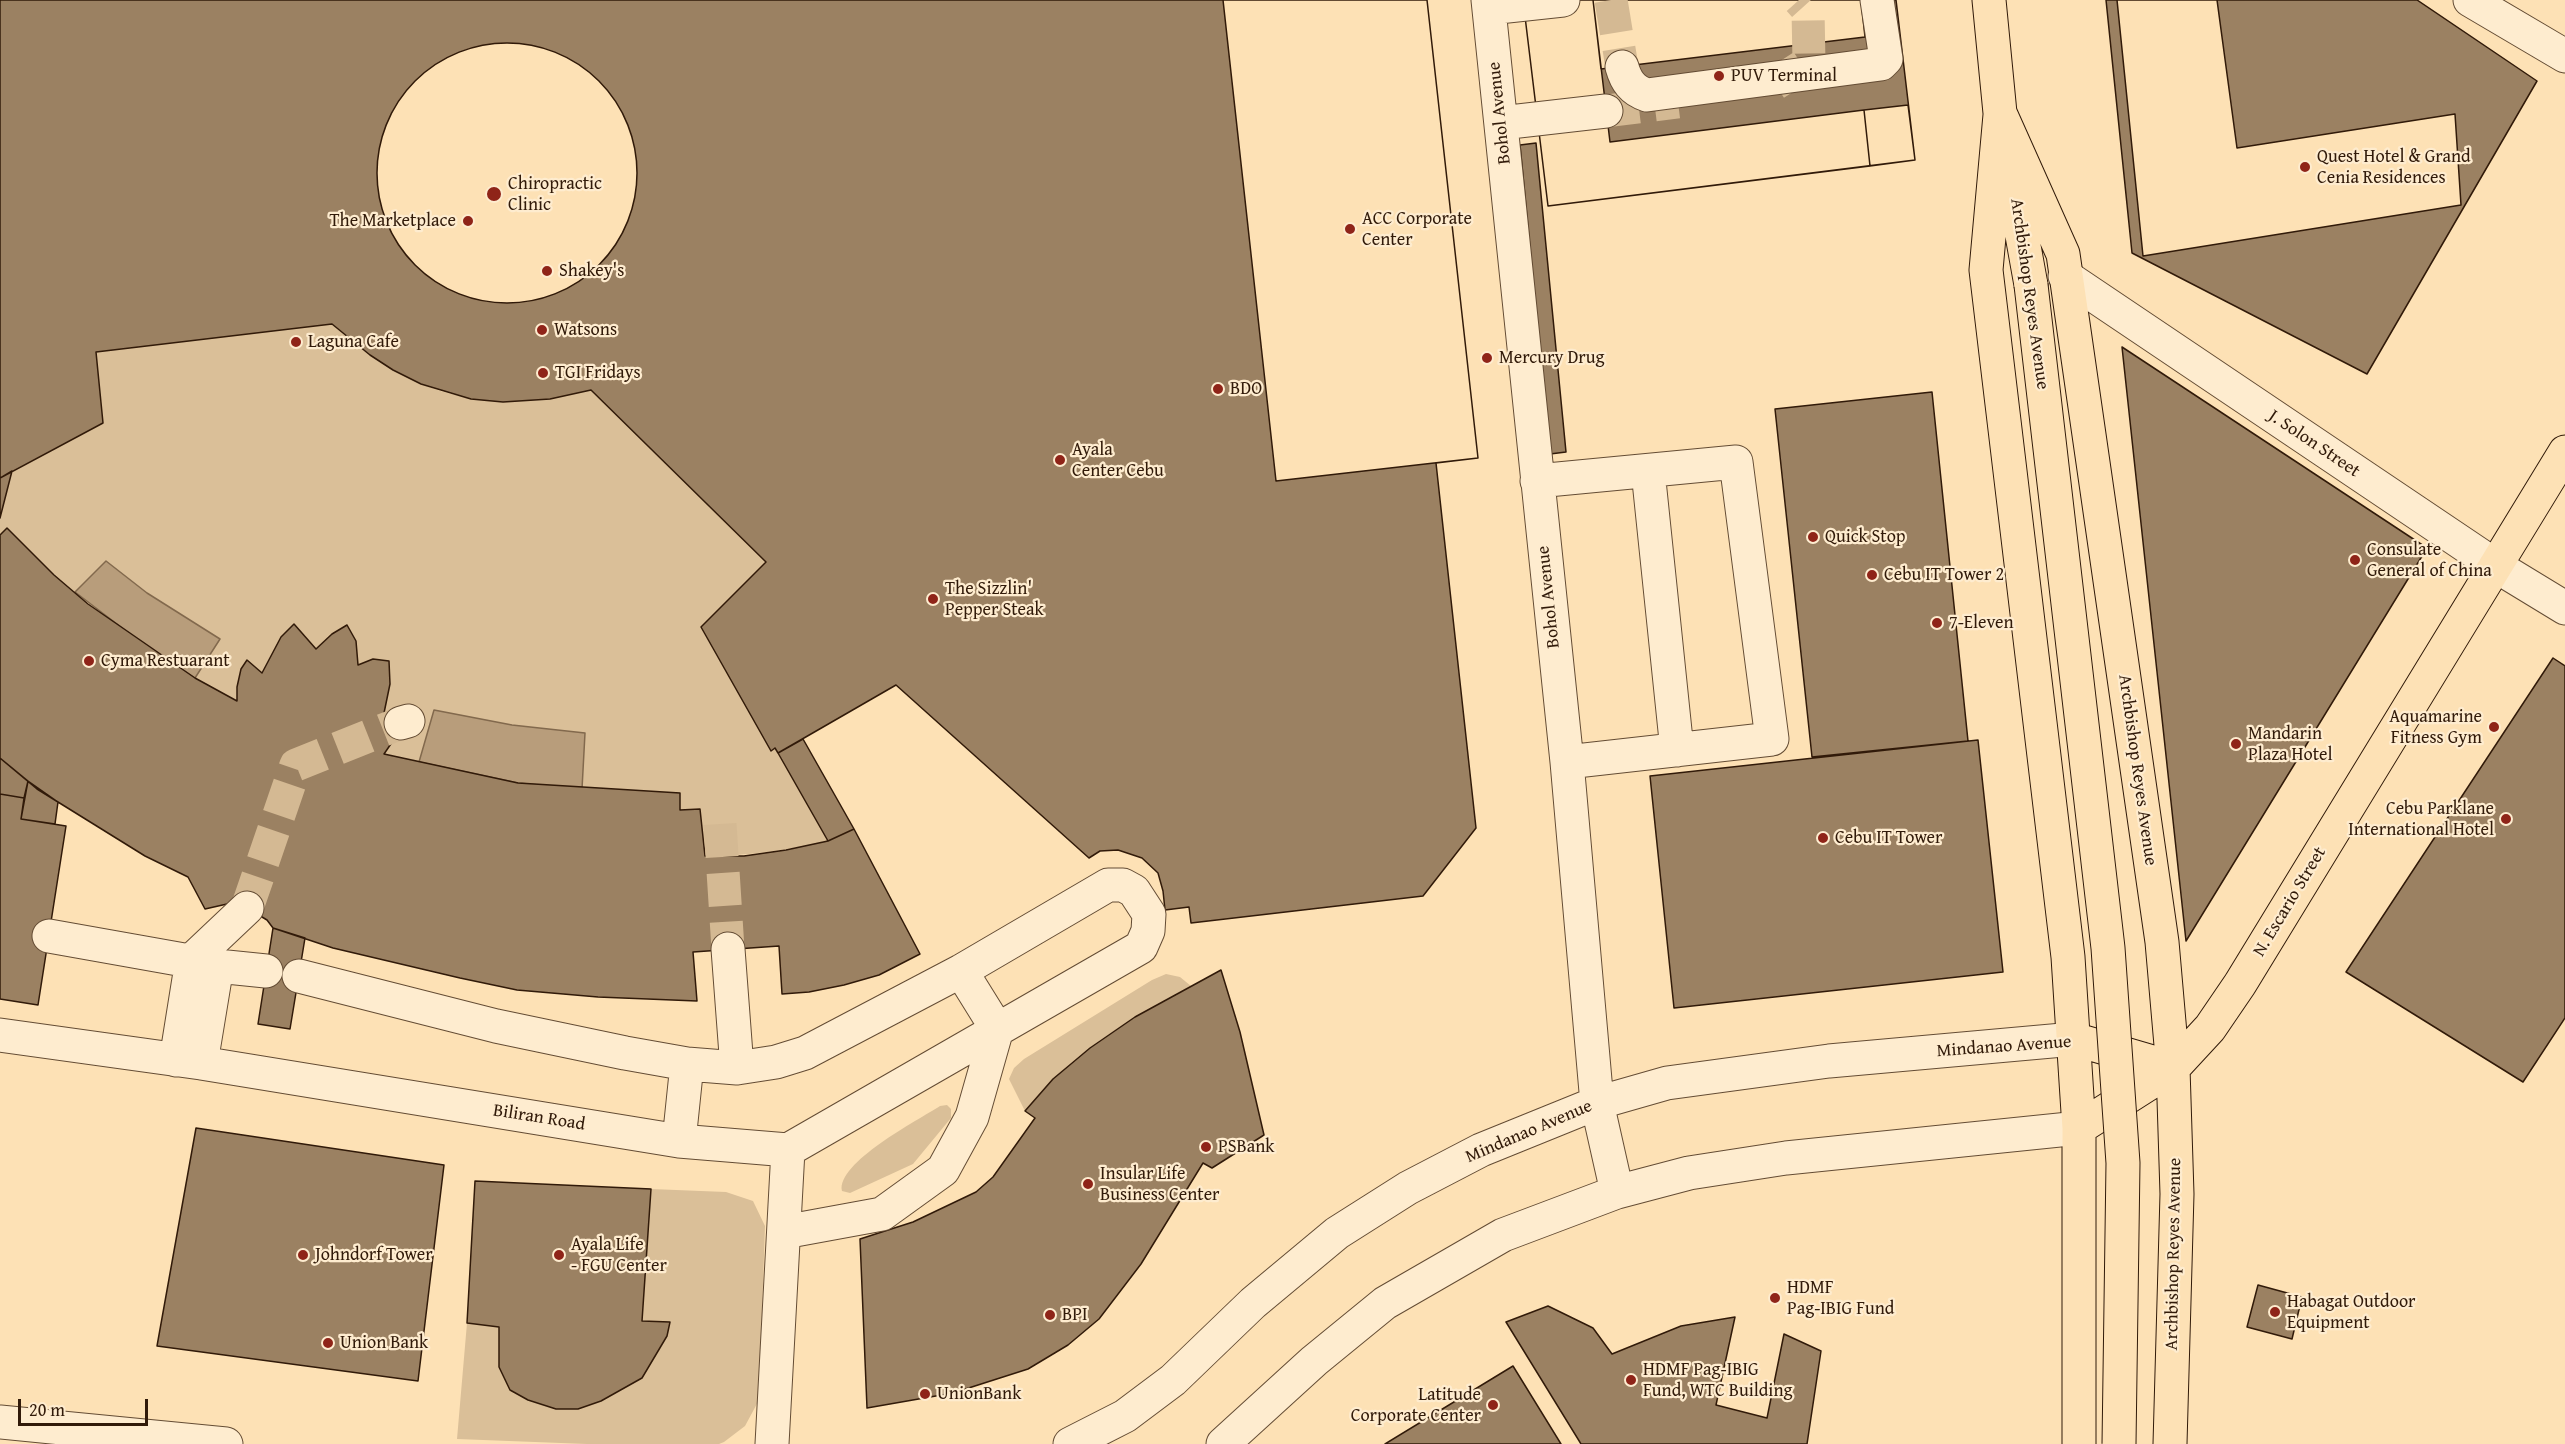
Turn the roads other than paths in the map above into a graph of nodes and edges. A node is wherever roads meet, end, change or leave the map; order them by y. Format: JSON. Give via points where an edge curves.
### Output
{"nodes":[{"id":1,"x":1563,"y":0,"type":"edge"},
{"id":2,"x":1878,"y":0,"type":"edge"},
{"id":3,"x":1989,"y":0,"type":"edge"},
{"id":4,"x":2470,"y":0,"type":"edge"},
{"id":5,"x":1488,"y":4,"type":"edge"},
{"id":6,"x":2565,"y":56,"type":"edge"},
{"id":7,"x":1622,"y":67,"type":"tunnel mouth"},
{"id":8,"x":1606,"y":111,"type":"tunnel mouth"},
{"id":9,"x":2000,"y":113,"type":"junction"},
{"id":10,"x":1501,"y":123,"type":"junction"},
{"id":11,"x":2065,"y":276,"type":"junction"},
{"id":12,"x":2565,"y":452,"type":"edge"},
{"id":13,"x":1648,"y":471,"type":"junction"},
{"id":14,"x":1538,"y":481,"type":"junction"},
{"id":15,"x":2496,"y":566,"type":"junction"},
{"id":16,"x":2565,"y":608,"type":"edge"},
{"id":17,"x":1677,"y":750,"type":"junction"},
{"id":18,"x":1567,"y":762,"type":"junction"},
{"id":19,"x":247,"y":909,"type":"tunnel mouth"},
{"id":20,"x":49,"y":936,"type":"dead end"},
{"id":21,"x":728,"y":949,"type":"tunnel mouth"},
{"id":22,"x":205,"y":963,"type":"junction"},
{"id":23,"x":266,"y":971,"type":"dead end"},
{"id":24,"x":961,"y":971,"type":"junction"},
{"id":25,"x":299,"y":976,"type":"dead end"},
{"id":26,"x":997,"y":1029,"type":"junction"},
{"id":27,"x":0,"y":1035,"type":"edge"},
{"id":28,"x":2074,"y":1039,"type":"junction"},
{"id":29,"x":188,"y":1061,"type":"junction"},
{"id":30,"x":687,"y":1064,"type":"junction"},
{"id":31,"x":737,"y":1068,"type":"junction"},
{"id":32,"x":2173,"y":1068,"type":"junction"},
{"id":33,"x":1597,"y":1103,"type":"junction"},
{"id":34,"x":2079,"y":1128,"type":"junction"},
{"id":35,"x":679,"y":1141,"type":"junction"},
{"id":36,"x":788,"y":1150,"type":"junction"},
{"id":37,"x":1617,"y":1192,"type":"junction"},
{"id":38,"x":784,"y":1232,"type":"junction"},
{"id":39,"x":0,"y":1422,"type":"edge"},
{"id":40,"x":226,"y":1444,"type":"edge"},
{"id":41,"x":772,"y":1444,"type":"edge"},
{"id":42,"x":1070,"y":1444,"type":"edge"},
{"id":43,"x":1222,"y":1444,"type":"edge"},
{"id":44,"x":2079,"y":1444,"type":"edge"},
{"id":45,"x":2119,"y":1444,"type":"edge"},
{"id":46,"x":2170,"y":1444,"type":"edge"}],
"edges":[{"from":1,"to":5,"type":"street"},
{"from":2,"to":7,"type":"street","via":[[1886,59],[1881,64],[1647,95],[1631,86]]},
{"from":3,"to":9,"type":"main road","name":"Archbishop Reyes Avenue"},
{"from":4,"to":6,"type":"street"},
{"from":5,"to":10,"type":"street","name":"Bohol Avenue"},
{"from":8,"to":10,"type":"street"},
{"from":9,"to":11,"type":"main road","name":"Archbishop Reyes Avenue","via":[[2063,254]]},
{"from":9,"to":28,"type":"main road","name":"Archbishop Reyes Avenue","via":[[1986,270],[2067,945]]},
{"from":9,"to":45,"type":"main road","name":"Archbishop Reyes Avenue","bridge":true,"via":[[2031,285],[2108,948],[2123,1162]]},
{"from":10,"to":14,"type":"street","name":"Bohol Avenue"},
{"from":11,"to":15,"type":"street","name":"J. Solon Street"},
{"from":11,"to":32,"type":"main road","name":"Archbishop Reyes Avenue","via":[[2162,942]]},
{"from":12,"to":15,"type":"main road","name":"N. Escario Street"},
{"from":13,"to":14,"type":"street"},
{"from":13,"to":17,"type":"street"},
{"from":13,"to":17,"type":"street","via":[[1736,462],[1772,739]]},
{"from":14,"to":18,"type":"street","name":"Bohol Avenue"},
{"from":15,"to":16,"type":"street","name":"J. Solon Street"},
{"from":15,"to":32,"type":"main road","name":"N. Escario Street","via":[[2240,984],[2210,1028]]},
{"from":17,"to":18,"type":"street"},
{"from":18,"to":33,"type":"street","name":"Bohol Avenue"},
{"from":19,"to":22,"type":"street"},
{"from":20,"to":22,"type":"street"},
{"from":21,"to":31,"type":"street"},
{"from":22,"to":23,"type":"street"},
{"from":22,"to":29,"type":"street"},
{"from":24,"to":26,"type":"street"},
{"from":24,"to":26,"type":"street","via":[[1108,885],[1123,885],[1134,891],[1149,914],[1148,931],[1141,947]]},
{"from":24,"to":31,"type":"street","via":[[805,1053]]},
{"from":25,"to":30,"type":"street","via":[[496,1026]]},
{"from":26,"to":36,"type":"street"},
{"from":26,"to":38,"type":"street","via":[[972,1117],[943,1170],[882,1214]]},
{"from":27,"to":29,"type":"street","name":"Biliran Road"},
{"from":28,"to":32,"type":"main road","name":"Mindanao Avenue"},
{"from":28,"to":33,"type":"street","name":"Mindanao Avenue","via":[[1829,1061],[1690,1079]]},
{"from":28,"to":34,"type":"main road","name":"Archbishop Reyes Avenue"},
{"from":29,"to":35,"type":"street","name":"Biliran Road"},
{"from":30,"to":31,"type":"street"},
{"from":30,"to":35,"type":"street"},
{"from":32,"to":34,"type":"main road"},
{"from":32,"to":46,"type":"main road","name":"Archbishop Reyes Avenue","via":[[2178,1194]]},
{"from":33,"to":37,"type":"street","name":"Bohol Avenue"},
{"from":33,"to":42,"type":"street","name":"Mindanao Avenue","via":[[1481,1150],[1408,1188],[1337,1233],[1253,1303],[1173,1380],[1125,1416]]},
{"from":34,"to":37,"type":"street","via":[[1786,1158],[1689,1173]]},
{"from":34,"to":44,"type":"main road","name":"Archbishop Reyes Avenue"},
{"from":35,"to":36,"type":"street","name":"Biliran Road"},
{"from":36,"to":38,"type":"street"},
{"from":37,"to":43,"type":"street","via":[[1503,1235],[1385,1303]]},
{"from":38,"to":41,"type":"street"},
{"from":39,"to":40,"type":"street"}]}
